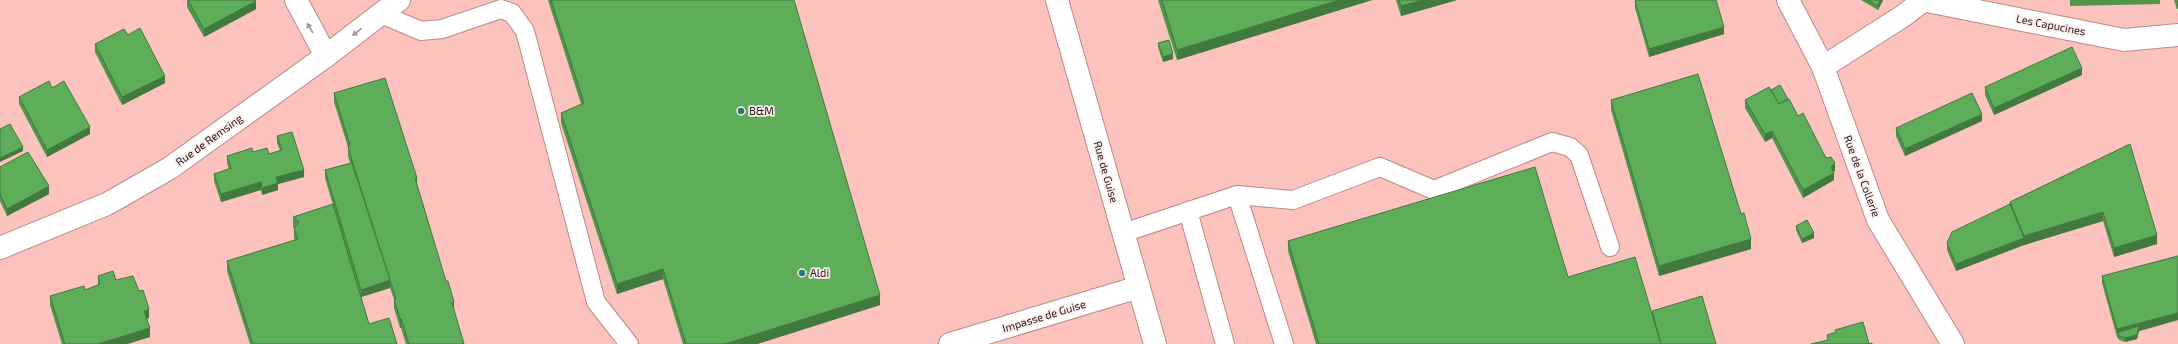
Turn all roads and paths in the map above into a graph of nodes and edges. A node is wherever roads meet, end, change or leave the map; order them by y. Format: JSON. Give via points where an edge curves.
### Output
{"nodes":[{"id":1,"x":296,"y":0,"type":"edge"},
{"id":2,"x":399,"y":0,"type":"edge"},
{"id":3,"x":1057,"y":0,"type":"edge"},
{"id":4,"x":1788,"y":0,"type":"edge"},
{"id":5,"x":1923,"y":0,"type":"edge"},
{"id":6,"x":381,"y":14,"type":"junction"},
{"id":7,"x":2178,"y":35,"type":"edge"},
{"id":8,"x":326,"y":56,"type":"junction"},
{"id":9,"x":1823,"y":67,"type":"junction"},
{"id":10,"x":1237,"y":195,"type":"junction"},
{"id":11,"x":1188,"y":211,"type":"junction"},
{"id":12,"x":1123,"y":233,"type":"junction"},
{"id":13,"x":1610,"y":247,"type":"dead end"},
{"id":14,"x":0,"y":248,"type":"edge"},
{"id":15,"x":1138,"y":287,"type":"junction"},
{"id":16,"x":629,"y":344,"type":"edge"},
{"id":17,"x":950,"y":344,"type":"edge"},
{"id":18,"x":1155,"y":344,"type":"edge"},
{"id":19,"x":1225,"y":344,"type":"edge"},
{"id":20,"x":1284,"y":344,"type":"edge"},
{"id":21,"x":1953,"y":344,"type":"edge"}],
"edges":[{"from":8,"to":1,"type":"street","one_way":true},
{"from":2,"to":6,"type":"street","name":"Rue de Remsing"},
{"from":3,"to":12,"type":"street","name":"Rue de Guise"},
{"from":4,"to":9,"type":"street","name":"Rue de la Collerie"},
{"from":5,"to":7,"type":"street","name":"Les Capucines","via":[[2124,40]]},
{"from":5,"to":9,"type":"street","name":"Les Capucines"},
{"from":6,"to":8,"type":"street","name":"Rue de Remsing","one_way":true},
{"from":6,"to":16,"type":"lane","via":[[421,31],[442,29],[501,8],[512,13],[525,31],[596,302]]},
{"from":8,"to":14,"type":"street","name":"Rue de Remsing","via":[[170,168],[107,204]]},
{"from":9,"to":21,"type":"street","name":"Rue de la Collerie","via":[[1878,220]]},
{"from":10,"to":11,"type":"lane"},
{"from":10,"to":13,"type":"lane","via":[[1293,200],[1380,167],[1434,190],[1552,142],[1570,147],[1578,155]]},
{"from":10,"to":20,"type":"lane"},
{"from":11,"to":12,"type":"lane"},
{"from":11,"to":19,"type":"lane"},
{"from":12,"to":15,"type":"street","name":"Rue de Guise"},
{"from":15,"to":17,"type":"street","name":"Impasse de Guise"},
{"from":15,"to":18,"type":"street","name":"Rue de Guise"}]}
